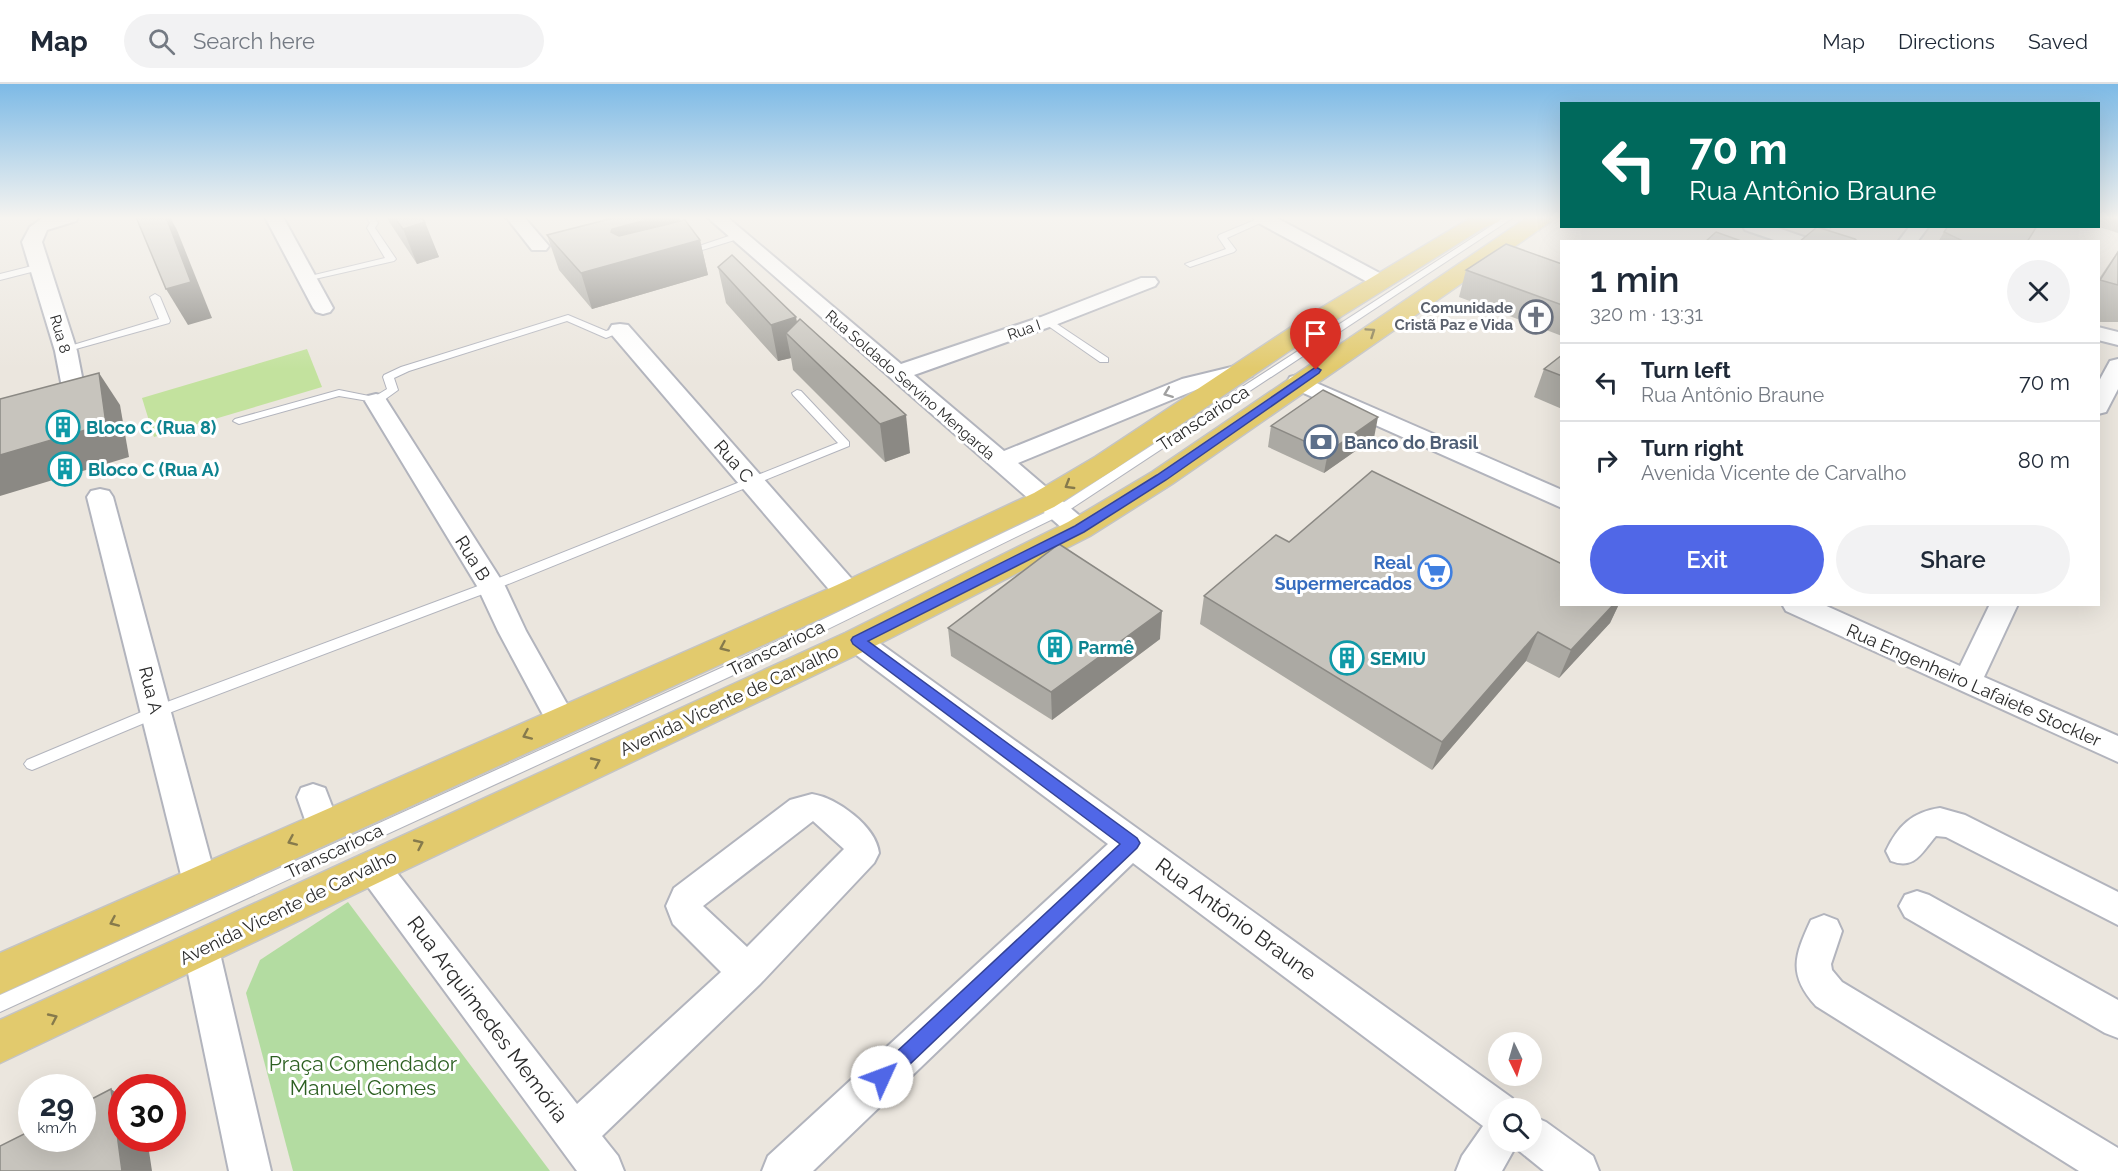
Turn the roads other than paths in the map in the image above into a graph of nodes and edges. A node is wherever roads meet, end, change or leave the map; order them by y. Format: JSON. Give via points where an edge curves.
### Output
{"nodes":[{"id":1,"x":40,"y":267,"type":"edge"},
{"id":2,"x":37,"y":268,"type":"edge"},
{"id":3,"x":303,"y":268,"type":"edge"},
{"id":4,"x":355,"y":268,"type":"edge"},
{"id":5,"x":775,"y":268,"type":"edge"},
{"id":6,"x":1356,"y":268,"type":"edge"},
{"id":7,"x":1402,"y":268,"type":"edge"},
{"id":8,"x":1433,"y":268,"type":"edge"},
{"id":9,"x":1467,"y":268,"type":"edge"},
{"id":10,"x":0,"y":277,"type":"edge"},
{"id":11,"x":309,"y":279,"type":"junction"},
{"id":12,"x":1380,"y":281,"type":"junction"},
{"id":13,"x":1148,"y":282,"type":"dead end"},
{"id":14,"x":155,"y":297,"type":"edge"},
{"id":15,"x":323,"y":308,"type":"dead end"},
{"id":16,"x":1048,"y":321,"type":"junction"},
{"id":17,"x":620,"y":330,"type":"joint"},
{"id":18,"x":2100,"y":334,"type":"edge"},
{"id":19,"x":2118,"y":339,"type":"edge"},
{"id":20,"x":65,"y":349,"type":"junction"},
{"id":21,"x":1104,"y":360,"type":"dead end"},
{"id":22,"x":2118,"y":366,"type":"edge"},
{"id":23,"x":1244,"y":370,"type":"junction"},
{"id":24,"x":898,"y":373,"type":"junction"},
{"id":25,"x":72,"y":382,"type":"edge"},
{"id":26,"x":1298,"y":382,"type":"junction"},
{"id":27,"x":797,"y":393,"type":"dead end"},
{"id":28,"x":376,"y":401,"type":"junction"},
{"id":29,"x":2100,"y":403,"type":"edge"},
{"id":30,"x":239,"y":421,"type":"dead end"},
{"id":31,"x":999,"y":462,"type":"junction"},
{"id":32,"x":752,"y":483,"type":"junction"},
{"id":33,"x":100,"y":497,"type":"dead end"},
{"id":34,"x":1560,"y":499,"type":"edge"},
{"id":35,"x":1061,"y":514,"type":"junction"},
{"id":36,"x":491,"y":586,"type":"junction"},
{"id":37,"x":848,"y":593,"type":"junction"},
{"id":38,"x":1800,"y":606,"type":"edge"},
{"id":39,"x":2003,"y":606,"type":"edge"},
{"id":40,"x":858,"y":640,"type":"junction"},
{"id":41,"x":1967,"y":681,"type":"junction"},
{"id":42,"x":156,"y":712,"type":"junction"},
{"id":43,"x":561,"y":720,"type":"junction"},
{"id":44,"x":2118,"y":750,"type":"edge"},
{"id":45,"x":32,"y":764,"type":"dead end"},
{"id":46,"x":1132,"y":843,"type":"junction"},
{"id":47,"x":1903,"y":851,"type":"dead end"},
{"id":48,"x":372,"y":866,"type":"junction"},
{"id":49,"x":200,"y":883,"type":"junction"},
{"id":50,"x":1917,"y":906,"type":"dead end"},
{"id":51,"x":2118,"y":909,"type":"edge"},
{"id":52,"x":1824,"y":931,"type":"dead end"},
{"id":53,"x":201,"y":949,"type":"junction"},
{"id":54,"x":747,"y":972,"type":"junction"},
{"id":55,"x":0,"y":974,"type":"edge"},
{"id":56,"x":0,"y":1004,"type":"edge"},
{"id":57,"x":2118,"y":1020,"type":"edge"},
{"id":58,"x":0,"y":1042,"type":"edge"},
{"id":59,"x":1488,"y":1105,"type":"edge"},
{"id":60,"x":575,"y":1134,"type":"junction"},
{"id":61,"x":1542,"y":1144,"type":"edge"},
{"id":62,"x":1490,"y":1152,"type":"edge"},
{"id":63,"x":250,"y":1171,"type":"edge"},
{"id":64,"x":603,"y":1171,"type":"edge"},
{"id":65,"x":783,"y":1171,"type":"edge"},
{"id":66,"x":1477,"y":1171,"type":"edge"},
{"id":67,"x":1578,"y":1171,"type":"edge"},
{"id":68,"x":2117,"y":1171,"type":"edge"}],
"edges":[{"from":1,"to":20,"type":"street","name":"Rua 8"},
{"from":2,"to":10,"type":"lane"},
{"from":3,"to":11,"type":"street"},
{"from":4,"to":11,"type":"lane"},
{"from":5,"to":24,"type":"street","name":"Rua Soldado Servino Mengarda"},
{"from":6,"to":12,"type":"street"},
{"from":7,"to":12,"type":"main road","name":"Avenida Vicente de Carvalho"},
{"from":8,"to":35,"type":"lane","name":"Transcarioca"},
{"from":26,"to":9,"type":"main road","name":"Avenida Vicente de Carvalho","one_way":true},
{"from":11,"to":15,"type":"street"},
{"from":12,"to":23,"type":"main road","name":"Avenida Vicente de Carvalho"},
{"from":13,"to":16,"type":"street","name":"Rua I"},
{"from":14,"to":20,"type":"lane","via":[[165,321]]},
{"from":16,"to":21,"type":"lane"},
{"from":16,"to":24,"type":"street","name":"Rua I"},
{"from":17,"to":28,"type":"lane","via":[[606,335],[568,318],[405,369],[388,377],[393,390]]},
{"from":17,"to":32,"type":"street","name":"Rua C"},
{"from":18,"to":19,"type":"street"},
{"from":20,"to":25,"type":"street","name":"Rua 8"},
{"from":22,"to":29,"type":"street"},
{"from":23,"to":31,"type":"street","name":"Avenida Vicente de Carvalho","one_way":true,"via":[[1191,384]]},
{"from":23,"to":35,"type":"main road","name":"Avenida Vicente de Carvalho","one_way":true,"via":[[1105,463]]},
{"from":24,"to":31,"type":"street","name":"Rua Soldado Servino Mengarda"},
{"from":26,"to":34,"type":"street"},
{"from":26,"to":35,"type":"main road","name":"Avenida Vicente de Carvalho","via":[[1162,478]]},
{"from":27,"to":32,"type":"lane","via":[[845,444]]},
{"from":28,"to":30,"type":"lane","via":[[339,393]]},
{"from":28,"to":36,"type":"street","name":"Rua B"},
{"from":31,"to":35,"type":"street","name":"Rua Soldado Servino Mengarda"},
{"from":32,"to":36,"type":"lane"},
{"from":32,"to":37,"type":"street","name":"Rua C"},
{"from":33,"to":42,"type":"street","name":"Rua A"},
{"from":35,"to":37,"type":"main road","name":"Avenida Vicente de Carvalho"},
{"from":35,"to":40,"type":"main road","name":"Avenida Vicente de Carvalho"},
{"from":35,"to":56,"type":"lane","name":"Transcarioca","via":[[737,667]]},
{"from":36,"to":42,"type":"lane"},
{"from":36,"to":43,"type":"street","name":"Rua B"},
{"from":37,"to":43,"type":"main road","name":"Avenida Vicente de Carvalho","one_way":true},
{"from":38,"to":41,"type":"street","name":"Rua Engenheiro Lafaiete Stockler"},
{"from":39,"to":41,"type":"street"},
{"from":40,"to":46,"type":"street","name":"Rua Antônio Braune"},
{"from":48,"to":40,"type":"main road","name":"Avenida Vicente de Carvalho","one_way":true},
{"from":41,"to":44,"type":"street","name":"Rua Engenheiro Lafaiete Stockler"},
{"from":42,"to":45,"type":"lane"},
{"from":42,"to":49,"type":"street","name":"Rua A"},
{"from":43,"to":49,"type":"main road","name":"Avenida Vicente de Carvalho","one_way":true,"via":[[318,812]]},
{"from":46,"to":59,"type":"street","name":"Rua Antônio Braune"},
{"from":46,"to":65,"type":"street"},
{"from":47,"to":51,"type":"street","via":[[1926,825],[1953,825]]},
{"from":48,"to":53,"type":"main road","name":"Avenida Vicente de Carvalho"},
{"from":48,"to":60,"type":"street","name":"Rua Arquimedes Memória"},
{"from":49,"to":55,"type":"main road","name":"Avenida Vicente de Carvalho","one_way":true},
{"from":50,"to":57,"type":"street"},
{"from":52,"to":68,"type":"street","via":[[1811,965],[1813,975],[1829,994]]},
{"from":58,"to":53,"type":"main road","name":"Avenida Vicente de Carvalho","one_way":true},
{"from":53,"to":63,"type":"street"},
{"from":54,"to":54,"type":"street","via":[[862,853],[861,844],[822,809],[812,807],[796,814],[686,899],[686,913]]},
{"from":54,"to":60,"type":"street"},
{"from":60,"to":64,"type":"street","name":"Rua Arquimedes Memória"},
{"from":61,"to":67,"type":"street"},
{"from":62,"to":66,"type":"street"}]}
